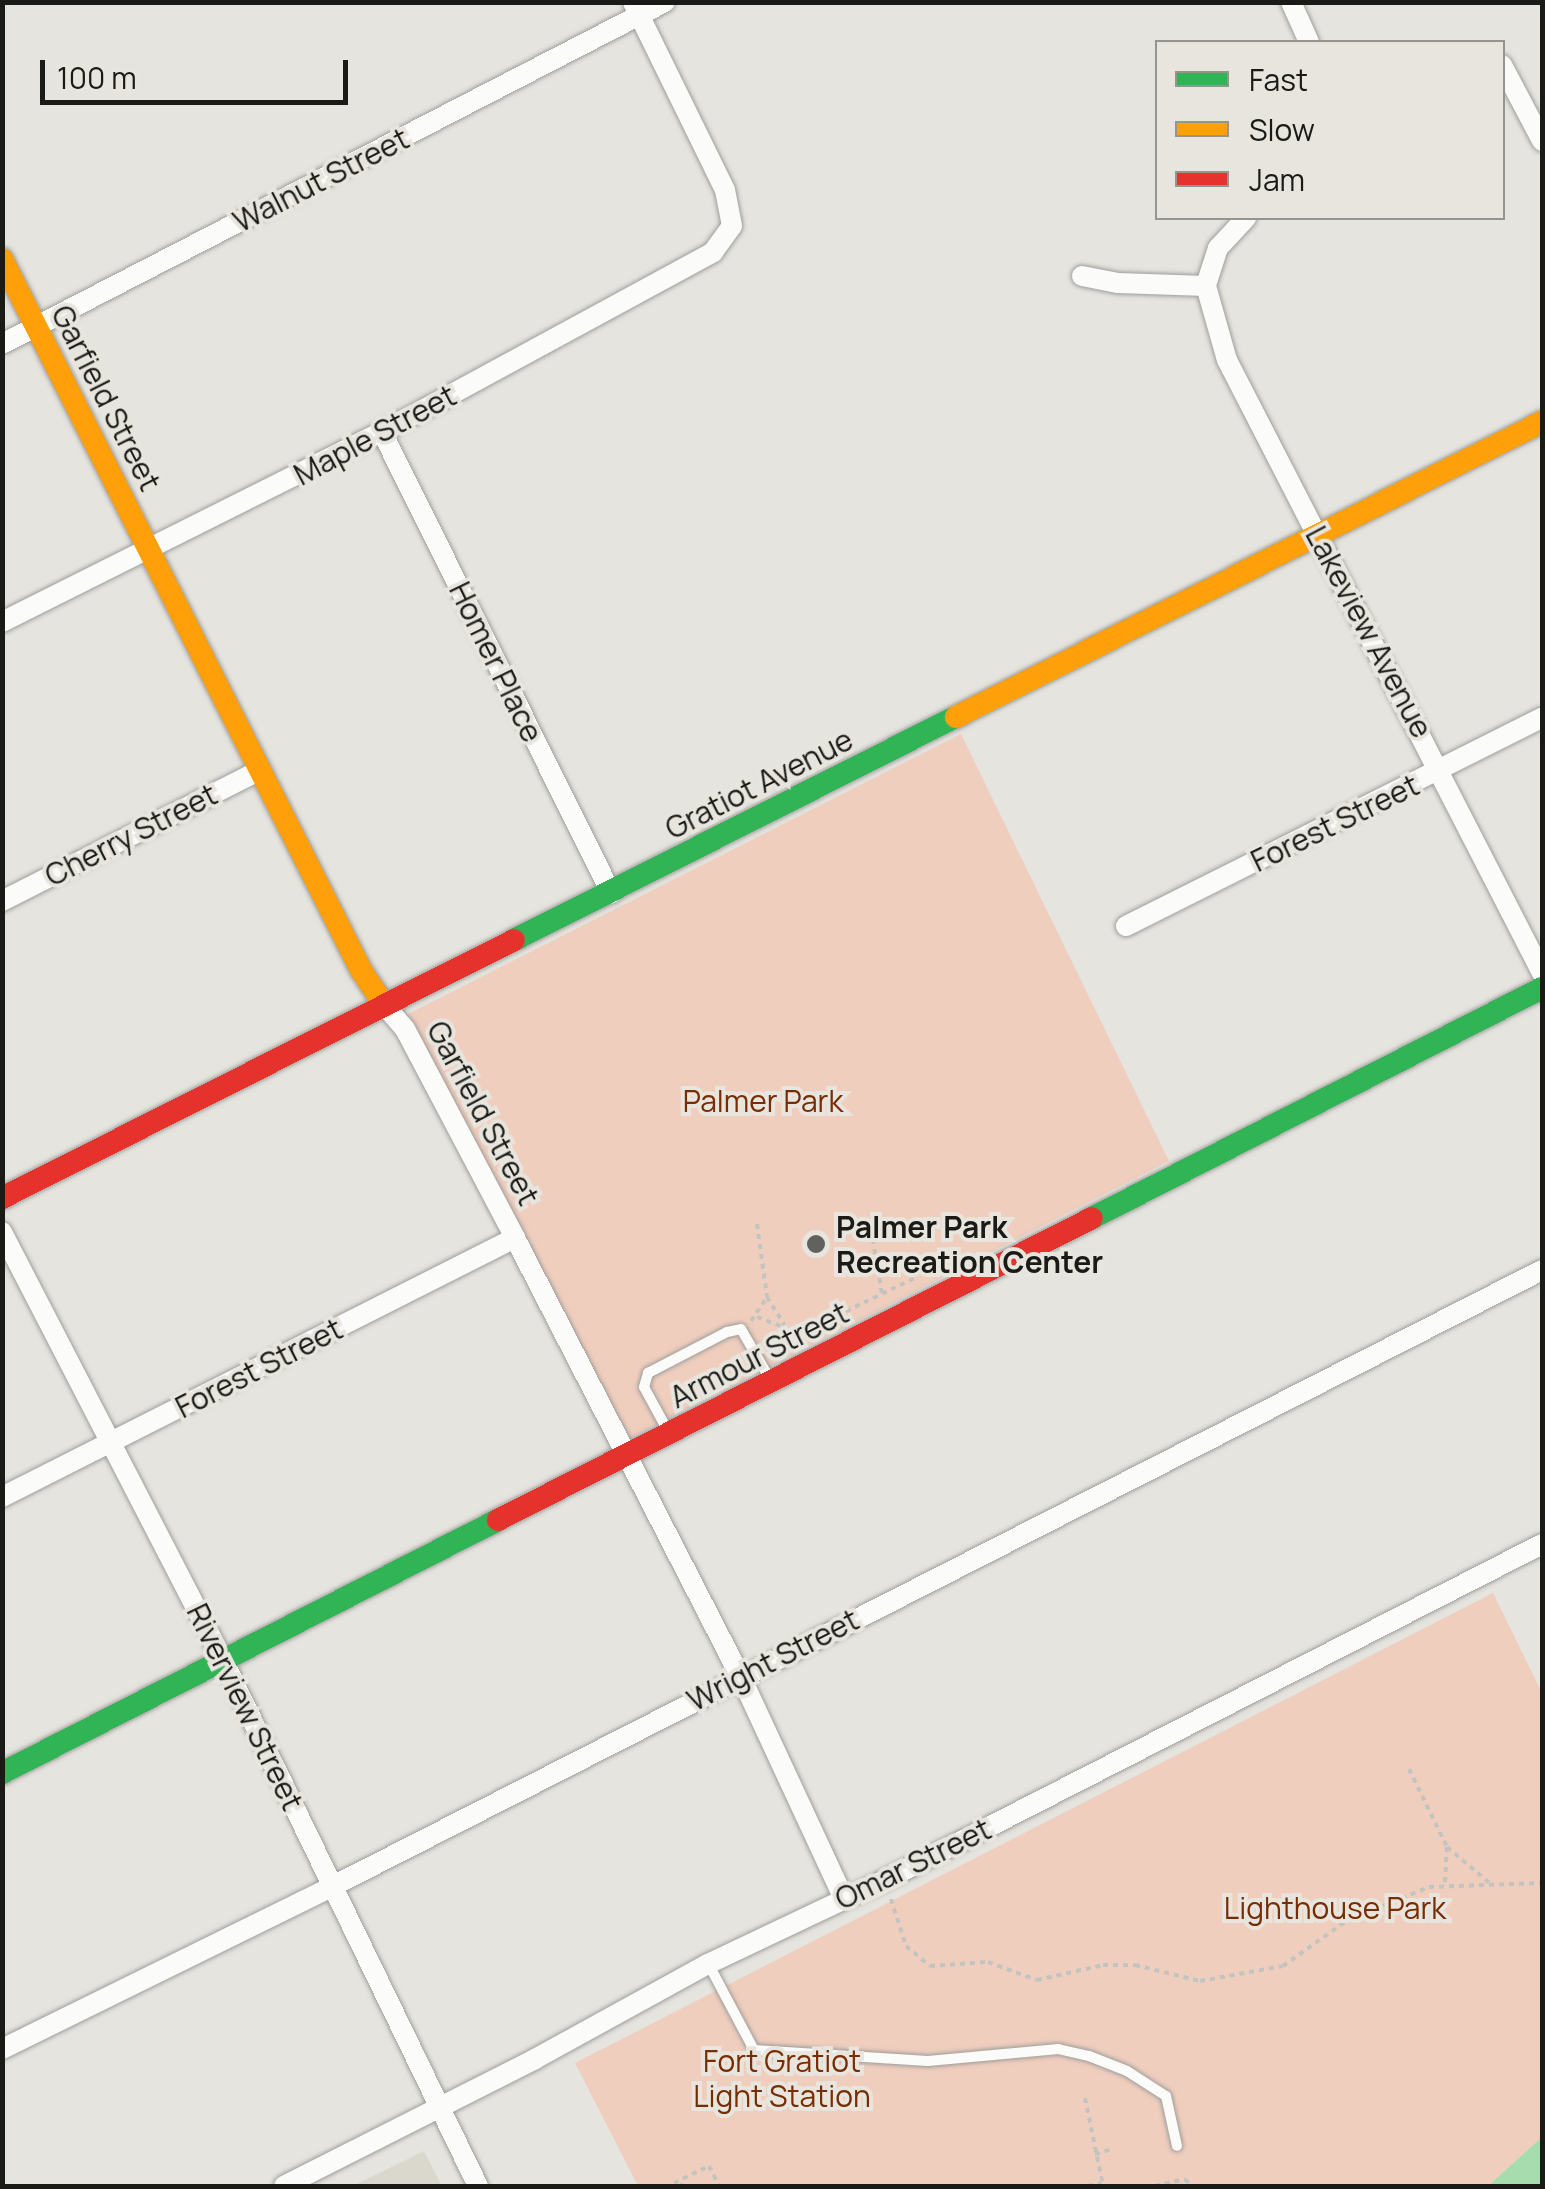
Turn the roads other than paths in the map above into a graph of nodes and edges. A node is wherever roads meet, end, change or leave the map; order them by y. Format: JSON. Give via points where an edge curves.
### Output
{"nodes":[{"id":1,"x":664,"y":2,"type":"edge"},
{"id":2,"x":1291,"y":2,"type":"edge"},
{"id":3,"x":637,"y":9,"type":"edge"},
{"id":4,"x":1308,"y":40,"type":"edge"},
{"id":5,"x":1505,"y":72,"type":"edge"},
{"id":6,"x":1542,"y":141,"type":"edge"},
{"id":7,"x":1244,"y":220,"type":"edge"},
{"id":8,"x":2,"y":258,"type":"edge"},
{"id":9,"x":1082,"y":276,"type":"dead end"},
{"id":10,"x":1206,"y":286,"type":"junction"},
{"id":11,"x":37,"y":326,"type":"junction"},
{"id":12,"x":2,"y":344,"type":"edge"},
{"id":13,"x":1542,"y":422,"type":"edge"},
{"id":14,"x":382,"y":432,"type":"junction"},
{"id":15,"x":1318,"y":533,"type":"junction"},
{"id":16,"x":148,"y":550,"type":"junction"},
{"id":17,"x":2,"y":622,"type":"edge"},
{"id":18,"x":1542,"y":718,"type":"edge"},
{"id":19,"x":260,"y":770,"type":"junction"},
{"id":20,"x":1442,"y":770,"type":"junction"},
{"id":21,"x":611,"y":892,"type":"junction"},
{"id":22,"x":2,"y":900,"type":"edge"},
{"id":23,"x":1126,"y":926,"type":"dead end"},
{"id":24,"x":1542,"y":974,"type":"edge"},
{"id":25,"x":1542,"y":988,"type":"edge"},
{"id":26,"x":385,"y":1006,"type":"junction"},
{"id":27,"x":2,"y":1198,"type":"edge"},
{"id":28,"x":2,"y":1232,"type":"edge"},
{"id":29,"x":515,"y":1238,"type":"junction"},
{"id":30,"x":1542,"y":1270,"type":"edge"},
{"id":31,"x":772,"y":1382,"type":"junction"},
{"id":32,"x":670,"y":1435,"type":"junction"},
{"id":33,"x":110,"y":1443,"type":"junction"},
{"id":34,"x":626,"y":1458,"type":"junction"},
{"id":35,"x":2,"y":1497,"type":"edge"},
{"id":36,"x":1542,"y":1544,"type":"edge"},
{"id":37,"x":223,"y":1660,"type":"junction"},
{"id":38,"x":741,"y":1677,"type":"junction"},
{"id":39,"x":2,"y":1773,"type":"edge"},
{"id":40,"x":333,"y":1886,"type":"junction"},
{"id":41,"x":844,"y":1897,"type":"junction"},
{"id":42,"x":708,"y":1964,"type":"junction"},
{"id":43,"x":2,"y":2049,"type":"edge"},
{"id":44,"x":437,"y":2109,"type":"junction"},
{"id":45,"x":1178,"y":2146,"type":"dead end"},
{"id":46,"x":284,"y":2186,"type":"edge"},
{"id":47,"x":478,"y":2186,"type":"edge"}],
"edges":[{"from":1,"to":3,"type":"street","name":"Walnut Street"},
{"from":2,"to":4,"type":"street"},
{"from":3,"to":11,"type":"street","name":"Walnut Street"},
{"from":3,"to":14,"type":"street","name":"Maple Street","via":[[725,190],[732,226],[701,260]]},
{"from":5,"to":6,"type":"street"},
{"from":7,"to":10,"type":"street","via":[[1218,248]]},
{"from":8,"to":11,"type":"street","name":"Garfield Street"},
{"from":9,"to":10,"type":"street"},
{"from":10,"to":15,"type":"street","name":"Lakeview Avenue","via":[[1226,360]]},
{"from":11,"to":12,"type":"street","name":"Walnut Street"},
{"from":11,"to":16,"type":"street","name":"Garfield Street"},
{"from":13,"to":15,"type":"street","name":"Gratiot Avenue"},
{"from":14,"to":16,"type":"street","name":"Maple Street"},
{"from":14,"to":21,"type":"street","name":"Homer Place"},
{"from":15,"to":20,"type":"street","name":"Lakeview Avenue"},
{"from":15,"to":21,"type":"street","name":"Gratiot Avenue"},
{"from":16,"to":17,"type":"street","name":"Maple Street"},
{"from":16,"to":19,"type":"street","name":"Garfield Street"},
{"from":18,"to":20,"type":"street","name":"Forest Street"},
{"from":19,"to":22,"type":"street","name":"Cherry Street"},
{"from":19,"to":26,"type":"street","name":"Garfield Street","via":[[360,970]]},
{"from":20,"to":23,"type":"street","name":"Forest Street"},
{"from":20,"to":24,"type":"street","name":"Lakeview Avenue"},
{"from":21,"to":26,"type":"street","name":"Gratiot Avenue"},
{"from":25,"to":31,"type":"street","name":"Armour Street"},
{"from":26,"to":27,"type":"street","name":"Gratiot Avenue"},
{"from":26,"to":29,"type":"street","name":"Garfield Street","via":[[405,1029]]},
{"from":28,"to":33,"type":"street","name":"Riverview Street"},
{"from":29,"to":33,"type":"street","name":"Forest Street"},
{"from":29,"to":34,"type":"street","name":"Garfield Street"},
{"from":30,"to":38,"type":"street","name":"Wright Street"},
{"from":31,"to":32,"type":"street","name":"Armour Street"},
{"from":31,"to":32,"type":"lane","via":[[741,1329],[648,1373],[644,1387]]},
{"from":32,"to":34,"type":"street","name":"Armour Street"},
{"from":33,"to":35,"type":"street","name":"Forest Street"},
{"from":33,"to":37,"type":"street","name":"Riverview Street"},
{"from":34,"to":37,"type":"street","name":"Armour Street"},
{"from":34,"to":38,"type":"street","name":"Garfield Street"},
{"from":36,"to":41,"type":"street","name":"Omar Street"},
{"from":37,"to":39,"type":"street","name":"Armour Street"},
{"from":37,"to":40,"type":"street","name":"Riverview Street"},
{"from":38,"to":40,"type":"street","name":"Wright Street"},
{"from":38,"to":41,"type":"street","name":"Garfield Street"},
{"from":40,"to":43,"type":"street","name":"Wright Street"},
{"from":40,"to":44,"type":"street","name":"Riverview Street"},
{"from":41,"to":42,"type":"street","name":"Omar Street"},
{"from":42,"to":44,"type":"street","name":"Omar Street"},
{"from":42,"to":45,"type":"lane","via":[[754,2050],[928,2061],[1074,2053],[1127,2071],[1166,2096]]},
{"from":44,"to":46,"type":"street","name":"Omar Street"},
{"from":44,"to":47,"type":"street","name":"Riverview Street"}]}
